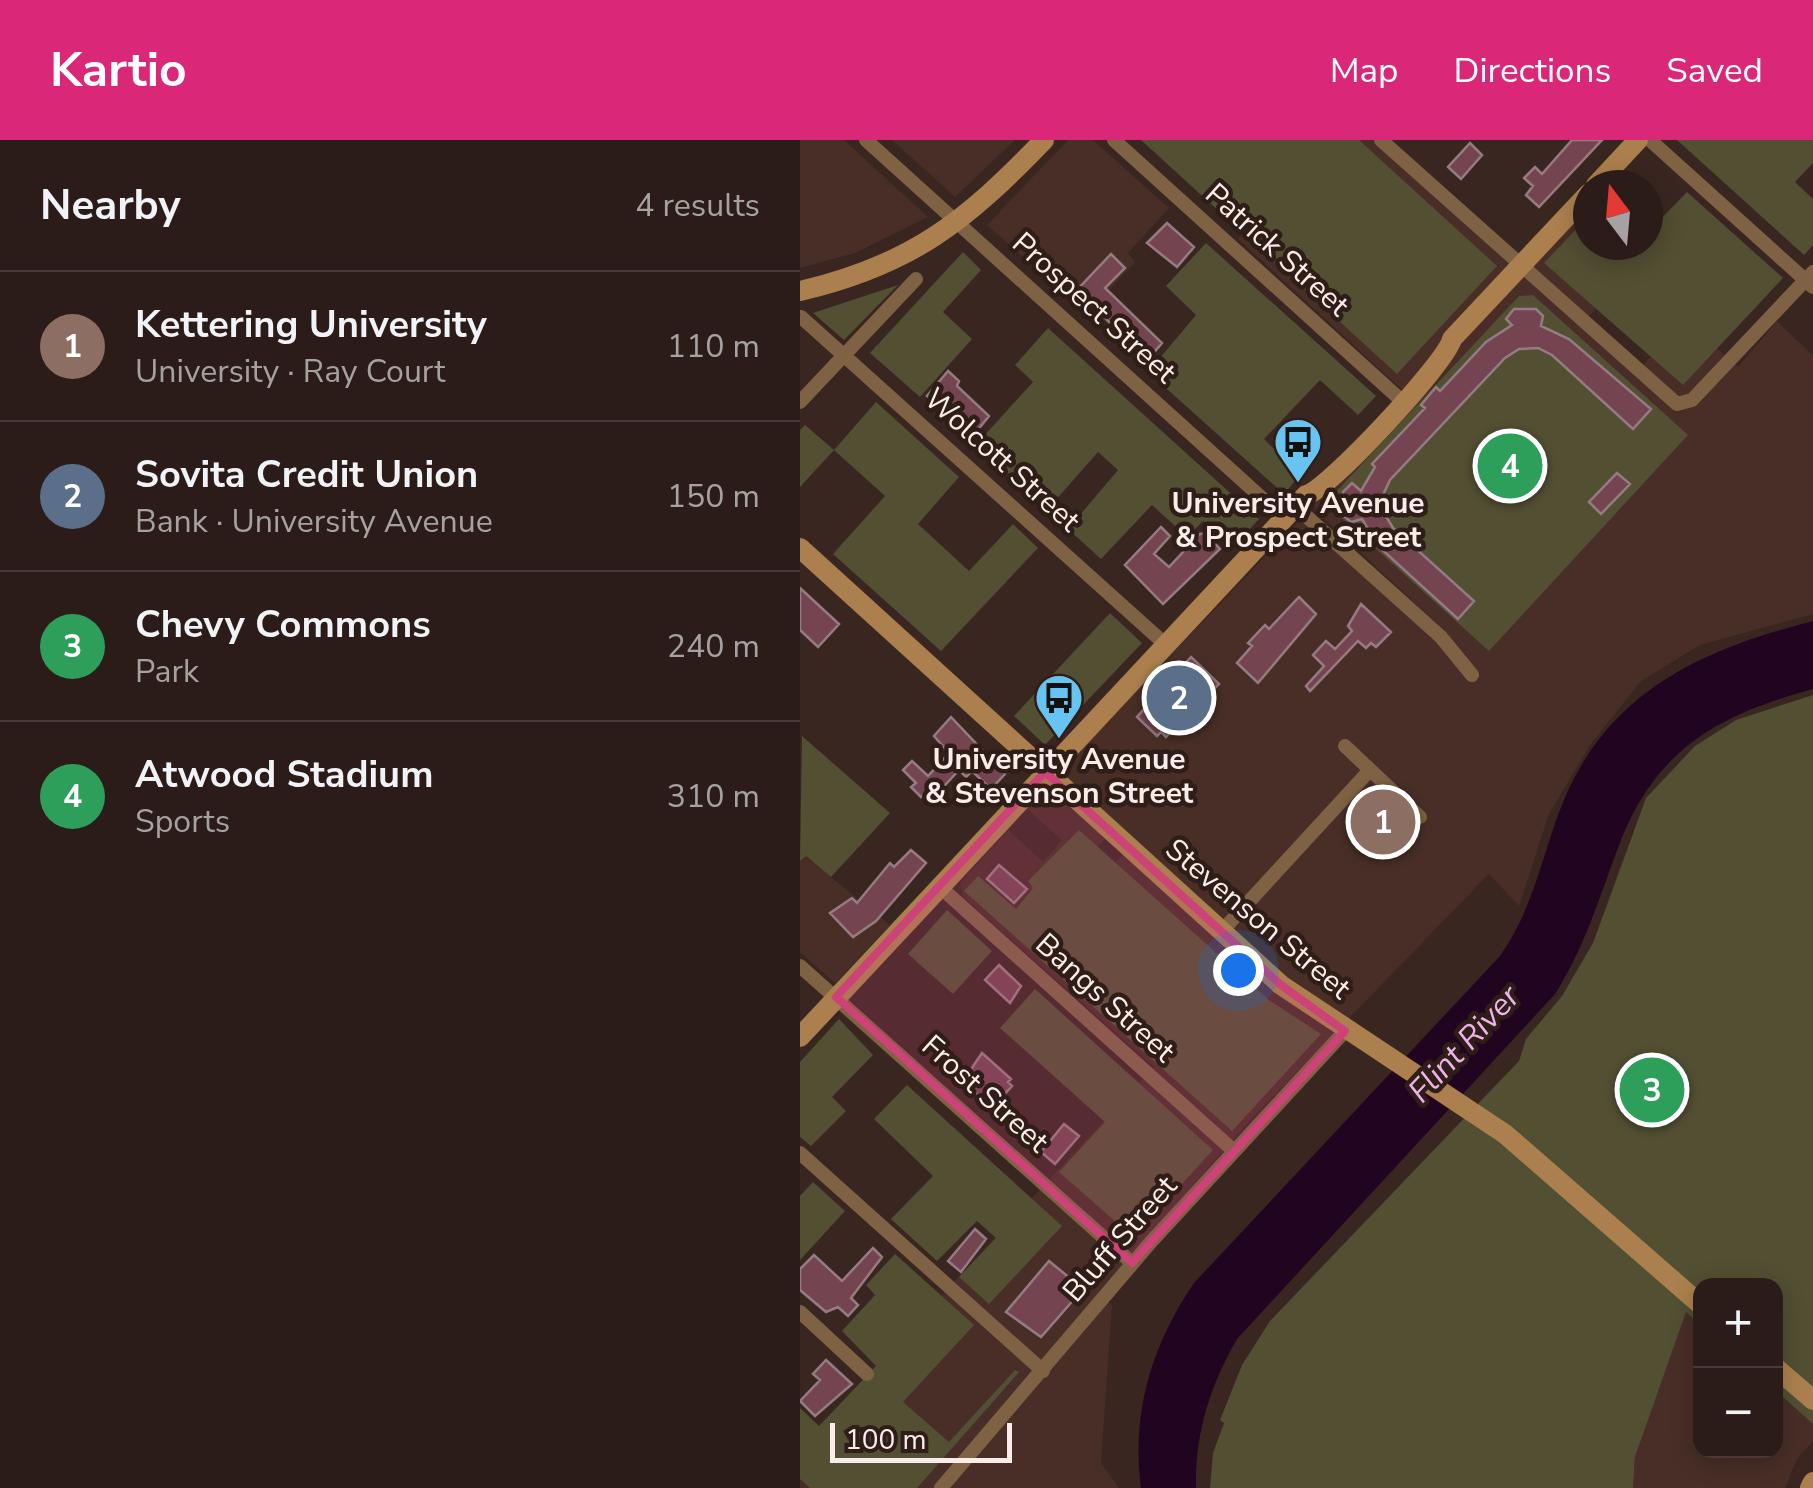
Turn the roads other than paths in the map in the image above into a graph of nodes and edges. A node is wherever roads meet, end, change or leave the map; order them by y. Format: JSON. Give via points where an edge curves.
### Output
{"nodes":[{"id":1,"x":866,"y":140,"type":"edge"},
{"id":2,"x":1044,"y":140,"type":"edge"},
{"id":3,"x":1114,"y":140,"type":"edge"},
{"id":4,"x":1381,"y":140,"type":"edge"},
{"id":5,"x":1638,"y":140,"type":"edge"},
{"id":6,"x":1650,"y":140,"type":"edge"},
{"id":7,"x":1610,"y":170,"type":"edge"},
{"id":8,"x":1573,"y":210,"type":"edge"},
{"id":9,"x":958,"y":223,"type":"junction"},
{"id":10,"x":1520,"y":265,"type":"junction"},
{"id":11,"x":916,"y":280,"type":"dead end"},
{"id":12,"x":1810,"y":280,"type":"edge"},
{"id":13,"x":800,"y":291,"type":"edge"},
{"id":14,"x":801,"y":317,"type":"edge"},
{"id":15,"x":844,"y":355,"type":"junction"},
{"id":16,"x":1398,"y":397,"type":"junction"},
{"id":17,"x":800,"y":402,"type":"edge"},
{"id":18,"x":1295,"y":506,"type":"junction"},
{"id":19,"x":800,"y":548,"type":"edge"},
{"id":20,"x":1165,"y":644,"type":"junction"},
{"id":21,"x":1472,"y":674,"type":"dead end"},
{"id":22,"x":1345,"y":746,"type":"dead end"},
{"id":23,"x":1370,"y":770,"type":"junction"},
{"id":24,"x":1045,"y":772,"type":"junction"},
{"id":25,"x":1420,"y":817,"type":"dead end"},
{"id":26,"x":939,"y":886,"type":"junction"},
{"id":27,"x":1222,"y":932,"type":"junction"},
{"id":28,"x":800,"y":966,"type":"edge"},
{"id":29,"x":836,"y":998,"type":"junction"},
{"id":30,"x":1345,"y":1031,"type":"junction"},
{"id":31,"x":800,"y":1036,"type":"edge"},
{"id":32,"x":1234,"y":1151,"type":"junction"},
{"id":33,"x":800,"y":1153,"type":"edge"},
{"id":34,"x":1132,"y":1263,"type":"junction"},
{"id":35,"x":1693,"y":1299,"type":"edge"},
{"id":36,"x":800,"y":1312,"type":"edge"},
{"id":37,"x":1043,"y":1372,"type":"junction"},
{"id":38,"x":867,"y":1374,"type":"dead end"},
{"id":39,"x":1783,"y":1374,"type":"edge"},
{"id":40,"x":1813,"y":1400,"type":"edge"},
{"id":41,"x":940,"y":1488,"type":"edge"}],
"edges":[{"from":1,"to":9,"type":"street","name":"Prospect Street"},
{"from":2,"to":9,"type":"street"},
{"from":3,"to":16,"type":"street","name":"Patrick Street"},
{"from":4,"to":10,"type":"street"},
{"from":5,"to":7,"type":"street"},
{"from":6,"to":12,"type":"street"},
{"from":8,"to":10,"type":"street"},
{"from":9,"to":13,"type":"street","via":[[880,266]]},
{"from":9,"to":18,"type":"street","name":"Prospect Street"},
{"from":10,"to":12,"type":"street","via":[[1684,405]]},
{"from":10,"to":16,"type":"street","via":[[1446,354]]},
{"from":11,"to":15,"type":"street"},
{"from":14,"to":15,"type":"street","name":"Wolcott Street"},
{"from":15,"to":17,"type":"street"},
{"from":15,"to":20,"type":"street","name":"Wolcott Street"},
{"from":16,"to":18,"type":"street","via":[[1321,488]]},
{"from":18,"to":20,"type":"street"},
{"from":18,"to":21,"type":"street","name":"Prospect Street"},
{"from":19,"to":24,"type":"street","name":"Stevenson Street"},
{"from":20,"to":24,"type":"street"},
{"from":22,"to":23,"type":"street"},
{"from":23,"to":25,"type":"street"},
{"from":23,"to":27,"type":"street"},
{"from":24,"to":26,"type":"street"},
{"from":24,"to":27,"type":"street","name":"Stevenson Street"},
{"from":26,"to":29,"type":"street"},
{"from":26,"to":32,"type":"street","name":"Bangs Street"},
{"from":27,"to":30,"type":"street","name":"Stevenson Street"},
{"from":28,"to":29,"type":"street","name":"Frost Street"},
{"from":29,"to":31,"type":"street"},
{"from":29,"to":34,"type":"street","name":"Frost Street"},
{"from":30,"to":32,"type":"street","name":"Bluff Street"},
{"from":30,"to":35,"type":"street","name":"Stevenson Street","via":[[1515,1141]]},
{"from":32,"to":34,"type":"street","name":"Bluff Street"},
{"from":33,"to":37,"type":"street"},
{"from":34,"to":37,"type":"street","name":"Bluff Street"},
{"from":36,"to":38,"type":"street"},
{"from":37,"to":41,"type":"street","name":"Bluff Street"},
{"from":39,"to":40,"type":"street"}]}
